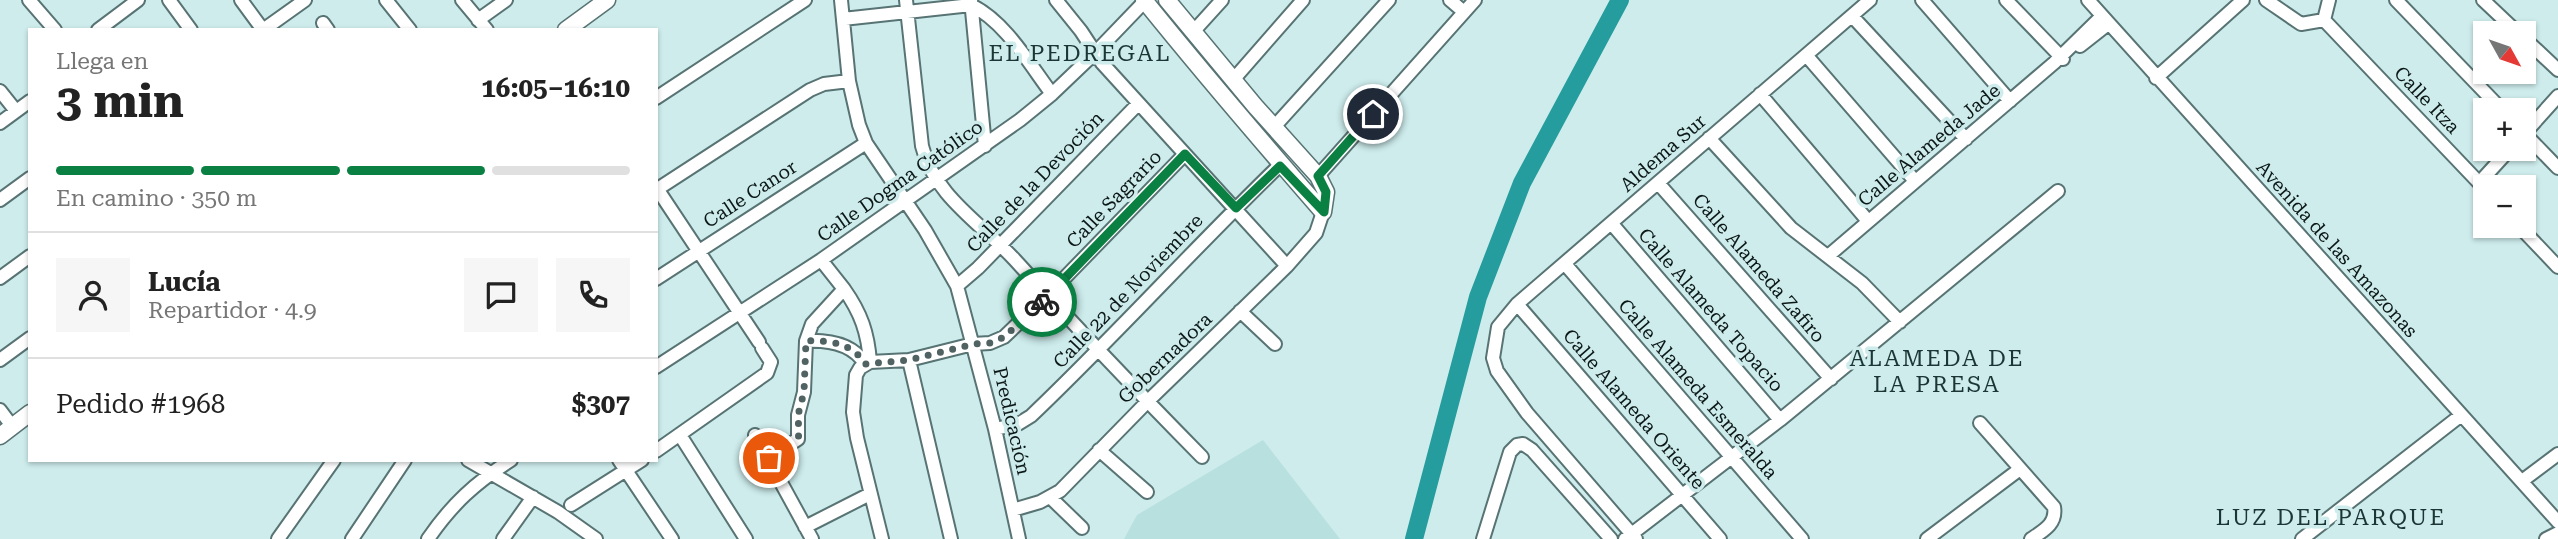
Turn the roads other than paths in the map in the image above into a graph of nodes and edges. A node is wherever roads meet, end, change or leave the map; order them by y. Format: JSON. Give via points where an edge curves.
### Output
{"nodes":[{"id":1,"x":29,"y":0,"type":"edge"},
{"id":2,"x":138,"y":0,"type":"edge"},
{"id":3,"x":169,"y":0,"type":"edge"},
{"id":4,"x":241,"y":0,"type":"edge"},
{"id":5,"x":305,"y":0,"type":"edge"},
{"id":6,"x":386,"y":0,"type":"edge"},
{"id":7,"x":462,"y":0,"type":"edge"},
{"id":8,"x":506,"y":0,"type":"edge"},
{"id":9,"x":607,"y":0,"type":"edge"},
{"id":10,"x":805,"y":0,"type":"edge"},
{"id":11,"x":841,"y":0,"type":"edge"},
{"id":12,"x":1056,"y":0,"type":"edge"},
{"id":13,"x":1144,"y":0,"type":"edge"},
{"id":14,"x":1167,"y":0,"type":"edge"},
{"id":15,"x":1222,"y":0,"type":"edge"},
{"id":16,"x":1303,"y":0,"type":"edge"},
{"id":17,"x":1389,"y":0,"type":"edge"},
{"id":18,"x":1450,"y":0,"type":"edge"},
{"id":19,"x":1475,"y":0,"type":"edge"},
{"id":20,"x":1870,"y":0,"type":"edge"},
{"id":21,"x":1922,"y":0,"type":"edge"},
{"id":22,"x":2006,"y":0,"type":"edge"},
{"id":23,"x":2088,"y":0,"type":"edge"},
{"id":24,"x":2243,"y":0,"type":"edge"},
{"id":25,"x":2329,"y":0,"type":"edge"},
{"id":26,"x":2483,"y":0,"type":"edge"},
{"id":27,"x":2275,"y":1,"type":"edge"},
{"id":28,"x":2398,"y":1,"type":"edge"},
{"id":29,"x":971,"y":3,"type":"edge"},
{"id":30,"x":907,"y":5,"type":"edge"},
{"id":31,"x":1464,"y":12,"type":"junction"},
{"id":32,"x":1852,"y":16,"type":"junction"},
{"id":33,"x":843,"y":19,"type":"junction"},
{"id":34,"x":2105,"y":20,"type":"junction"},
{"id":35,"x":2324,"y":20,"type":"junction"},
{"id":36,"x":2505,"y":21,"type":"edge"},
{"id":37,"x":114,"y":25,"type":"edge"},
{"id":38,"x":483,"y":25,"type":"edge"},
{"id":39,"x":53,"y":28,"type":"edge"},
{"id":40,"x":190,"y":28,"type":"edge"},
{"id":41,"x":262,"y":28,"type":"edge"},
{"id":42,"x":266,"y":28,"type":"edge"},
{"id":43,"x":408,"y":28,"type":"edge"},
{"id":44,"x":569,"y":28,"type":"edge"},
{"id":45,"x":1193,"y":32,"type":"junction"},
{"id":46,"x":2536,"y":49,"type":"edge"},
{"id":47,"x":1096,"y":53,"type":"junction"},
{"id":48,"x":1806,"y":55,"type":"junction"},
{"id":49,"x":2059,"y":59,"type":"junction"},
{"id":50,"x":2558,"y":70,"type":"edge"},
{"id":51,"x":2156,"y":78,"type":"junction"},
{"id":52,"x":1233,"y":80,"type":"junction"},
{"id":53,"x":849,"y":81,"type":"junction"},
{"id":54,"x":0,"y":91,"type":"edge"},
{"id":55,"x":1052,"y":94,"type":"junction"},
{"id":56,"x":1760,"y":94,"type":"junction"},
{"id":57,"x":2558,"y":96,"type":"edge"},
{"id":58,"x":658,"y":97,"type":"edge"},
{"id":59,"x":2491,"y":98,"type":"edge"},
{"id":60,"x":2010,"y":101,"type":"junction"},
{"id":61,"x":28,"y":102,"type":"edge"},
{"id":62,"x":1138,"y":104,"type":"junction"},
{"id":63,"x":16,"y":111,"type":"junction"},
{"id":64,"x":2536,"y":121,"type":"edge"},
{"id":65,"x":0,"y":123,"type":"edge"},
{"id":66,"x":1273,"y":127,"type":"junction"},
{"id":67,"x":1709,"y":138,"type":"junction"},
{"id":68,"x":1966,"y":139,"type":"junction"},
{"id":69,"x":866,"y":143,"type":"junction"},
{"id":70,"x":985,"y":146,"type":"junction"},
{"id":71,"x":2536,"y":146,"type":"edge"},
{"id":72,"x":1185,"y":154,"type":"junction"},
{"id":73,"x":2501,"y":161,"type":"edge"},
{"id":74,"x":1280,"y":166,"type":"junction"},
{"id":75,"x":2558,"y":168,"type":"edge"},
{"id":76,"x":2490,"y":175,"type":"edge"},
{"id":77,"x":1318,"y":176,"type":"junction"},
{"id":78,"x":2473,"y":177,"type":"edge"},
{"id":79,"x":936,"y":179,"type":"junction"},
{"id":80,"x":28,"y":180,"type":"edge"},
{"id":81,"x":1915,"y":181,"type":"junction"},
{"id":82,"x":1658,"y":183,"type":"junction"},
{"id":83,"x":658,"y":188,"type":"edge"},
{"id":84,"x":658,"y":191,"type":"edge"},
{"id":85,"x":2058,"y":191,"type":"dead end"},
{"id":86,"x":0,"y":201,"type":"edge"},
{"id":87,"x":906,"y":202,"type":"junction"},
{"id":88,"x":1236,"y":208,"type":"junction"},
{"id":89,"x":1324,"y":212,"type":"junction"},
{"id":90,"x":1868,"y":221,"type":"junction"},
{"id":91,"x":1612,"y":224,"type":"junction"},
{"id":92,"x":2530,"y":238,"type":"edge"},
{"id":93,"x":999,"y":246,"type":"junction"},
{"id":94,"x":698,"y":251,"type":"junction"},
{"id":95,"x":1828,"y":256,"type":"junction"},
{"id":96,"x":28,"y":257,"type":"edge"},
{"id":97,"x":821,"y":260,"type":"junction"},
{"id":98,"x":1565,"y":264,"type":"junction"},
{"id":99,"x":1287,"y":267,"type":"junction"},
{"id":100,"x":2558,"y":267,"type":"edge"},
{"id":101,"x":0,"y":278,"type":"edge"},
{"id":102,"x":658,"y":278,"type":"edge"},
{"id":103,"x":957,"y":286,"type":"junction"},
{"id":104,"x":844,"y":289,"type":"junction"},
{"id":105,"x":1047,"y":296,"type":"junction"},
{"id":106,"x":1517,"y":304,"type":"junction"},
{"id":107,"x":1240,"y":311,"type":"junction"},
{"id":108,"x":739,"y":314,"type":"junction"},
{"id":109,"x":1900,"y":322,"type":"junction"},
{"id":110,"x":28,"y":339,"type":"edge"},
{"id":111,"x":806,"y":341,"type":"junction"},
{"id":112,"x":974,"y":344,"type":"junction"},
{"id":113,"x":1275,"y":344,"type":"dead end"},
{"id":114,"x":1098,"y":351,"type":"junction"},
{"id":115,"x":0,"y":359,"type":"edge"},
{"id":116,"x":909,"y":360,"type":"junction"},
{"id":117,"x":868,"y":363,"type":"junction"},
{"id":118,"x":658,"y":366,"type":"edge"},
{"id":119,"x":1831,"y":379,"type":"junction"},
{"id":120,"x":1147,"y":402,"type":"junction"},
{"id":121,"x":0,"y":410,"type":"edge"},
{"id":122,"x":28,"y":414,"type":"edge"},
{"id":123,"x":2460,"y":416,"type":"junction"},
{"id":124,"x":1780,"y":420,"type":"junction"},
{"id":125,"x":1980,"y":423,"type":"dead end"},
{"id":126,"x":995,"y":429,"type":"junction"},
{"id":127,"x":6,"y":431,"type":"edge"},
{"id":128,"x":680,"y":435,"type":"junction"},
{"id":129,"x":755,"y":435,"type":"dead end"},
{"id":130,"x":658,"y":450,"type":"edge"},
{"id":131,"x":1099,"y":450,"type":"junction"},
{"id":132,"x":2558,"y":454,"type":"edge"},
{"id":133,"x":1202,"y":457,"type":"dead end"},
{"id":134,"x":769,"y":458,"type":"junction"},
{"id":135,"x":1730,"y":458,"type":"junction"},
{"id":136,"x":333,"y":462,"type":"edge"},
{"id":137,"x":404,"y":462,"type":"edge"},
{"id":138,"x":471,"y":462,"type":"edge"},
{"id":139,"x":508,"y":462,"type":"edge"},
{"id":140,"x":623,"y":465,"type":"edge"},
{"id":141,"x":2020,"y":469,"type":"junction"},
{"id":142,"x":490,"y":474,"type":"junction"},
{"id":143,"x":2522,"y":481,"type":"junction"},
{"id":144,"x":1147,"y":492,"type":"dead end"},
{"id":145,"x":870,"y":494,"type":"junction"},
{"id":146,"x":1683,"y":495,"type":"junction"},
{"id":147,"x":533,"y":497,"type":"junction"},
{"id":148,"x":1051,"y":498,"type":"junction"},
{"id":149,"x":571,"y":505,"type":"dead end"},
{"id":150,"x":1013,"y":510,"type":"junction"},
{"id":151,"x":2558,"y":522,"type":"edge"},
{"id":152,"x":805,"y":527,"type":"junction"},
{"id":153,"x":1083,"y":528,"type":"dead end"},
{"id":154,"x":578,"y":533,"type":"edge"},
{"id":155,"x":2558,"y":533,"type":"edge"},
{"id":156,"x":2040,"y":537,"type":"edge"},
{"id":157,"x":1631,"y":538,"type":"edge"},
{"id":158,"x":278,"y":539,"type":"edge"},
{"id":159,"x":352,"y":539,"type":"edge"},
{"id":160,"x":428,"y":539,"type":"edge"},
{"id":161,"x":503,"y":539,"type":"edge"},
{"id":162,"x":596,"y":539,"type":"edge"},
{"id":163,"x":672,"y":539,"type":"edge"},
{"id":164,"x":746,"y":539,"type":"edge"},
{"id":165,"x":812,"y":539,"type":"edge"},
{"id":166,"x":882,"y":539,"type":"edge"},
{"id":167,"x":951,"y":539,"type":"edge"},
{"id":168,"x":1019,"y":539,"type":"edge"},
{"id":169,"x":1483,"y":539,"type":"edge"},
{"id":170,"x":1611,"y":539,"type":"edge"},
{"id":171,"x":1720,"y":539,"type":"edge"},
{"id":172,"x":1802,"y":539,"type":"edge"},
{"id":173,"x":1927,"y":539,"type":"edge"},
{"id":174,"x":2302,"y":539,"type":"edge"},
{"id":175,"x":2546,"y":539,"type":"edge"}],
"edges":[{"from":1,"to":39,"type":"street"},
{"from":2,"to":37,"type":"street"},
{"from":3,"to":40,"type":"street"},
{"from":4,"to":41,"type":"street"},
{"from":5,"to":42,"type":"street"},
{"from":6,"to":43,"type":"street"},
{"from":7,"to":38,"type":"street"},
{"from":8,"to":38,"type":"street"},
{"from":9,"to":44,"type":"street"},
{"from":10,"to":58,"type":"street"},
{"from":11,"to":33,"type":"street","name":"Predicación"},
{"from":12,"to":47,"type":"street"},
{"from":13,"to":47,"type":"street","name":"Calle Dogma Católico"},
{"from":13,"to":74,"type":"street"},
{"from":14,"to":45,"type":"street"},
{"from":15,"to":45,"type":"street"},
{"from":16,"to":52,"type":"street"},
{"from":17,"to":66,"type":"street"},
{"from":18,"to":31,"type":"street"},
{"from":19,"to":31,"type":"street"},
{"from":20,"to":32,"type":"street","name":"Aldema Sur"},
{"from":21,"to":60,"type":"street"},
{"from":22,"to":49,"type":"street"},
{"from":23,"to":34,"type":"street","name":"Avenida de las Amazonas"},
{"from":24,"to":51,"type":"street"},
{"from":25,"to":35,"type":"street"},
{"from":26,"to":36,"type":"street"},
{"from":27,"to":35,"type":"street","via":[[2301,23]]},
{"from":28,"to":59,"type":"street"},
{"from":29,"to":30,"type":"street"},
{"from":29,"to":55,"type":"street","via":[[998,25]]},
{"from":29,"to":70,"type":"street"},
{"from":30,"to":33,"type":"street"},
{"from":30,"to":79,"type":"street","via":[[922,146]]},
{"from":31,"to":77,"type":"street"},
{"from":32,"to":48,"type":"street","name":"Aldema Sur"},
{"from":32,"to":68,"type":"street"},
{"from":33,"to":53,"type":"street","name":"Predicación"},
{"from":34,"to":49,"type":"street","name":"Calle Alameda Jade"},
{"from":34,"to":51,"type":"street","name":"Avenida de las Amazonas"},
{"from":35,"to":78,"type":"street","name":"Calle Itza"},
{"from":45,"to":52,"type":"street"},
{"from":46,"to":50,"type":"street"},
{"from":47,"to":55,"type":"street","name":"Calle Dogma Católico"},
{"from":47,"to":62,"type":"street"},
{"from":48,"to":56,"type":"street","name":"Aldema Sur"},
{"from":48,"to":81,"type":"street"},
{"from":49,"to":60,"type":"street","name":"Calle Alameda Jade"},
{"from":51,"to":123,"type":"street","name":"Avenida de las Amazonas"},
{"from":52,"to":66,"type":"street"},
{"from":53,"to":69,"type":"street","name":"Predicación"},
{"from":53,"to":83,"type":"street","via":[[810,90]]},
{"from":54,"to":63,"type":"street"},
{"from":55,"to":70,"type":"street","name":"Calle Dogma Católico"},
{"from":56,"to":67,"type":"street","name":"Aldema Sur"},
{"from":56,"to":90,"type":"street"},
{"from":57,"to":64,"type":"street"},
{"from":60,"to":68,"type":"street","name":"Calle Alameda Jade"},
{"from":61,"to":63,"type":"street"},
{"from":62,"to":72,"type":"street"},
{"from":62,"to":93,"type":"street","name":"Calle de la Devoción"},
{"from":63,"to":65,"type":"street"},
{"from":66,"to":77,"type":"street"},
{"from":67,"to":82,"type":"street","name":"Aldema Sur"},
{"from":67,"to":95,"type":"street","via":[[1791,228]]},
{"from":68,"to":81,"type":"street","name":"Calle Alameda Jade"},
{"from":69,"to":87,"type":"street","name":"Predicación"},
{"from":69,"to":94,"type":"street","name":"Calle Canor"},
{"from":70,"to":79,"type":"street","name":"Calle Dogma Católico"},
{"from":71,"to":75,"type":"street"},
{"from":72,"to":88,"type":"street"},
{"from":72,"to":105,"type":"street","name":"Calle Sagrario"},
{"from":73,"to":76,"type":"street"},
{"from":74,"to":88,"type":"street","name":"Calle 22 de Noviembre"},
{"from":74,"to":89,"type":"street"},
{"from":77,"to":89,"type":"street","via":[[1326,192]]},
{"from":79,"to":87,"type":"street","name":"Calle Dogma Católico"},
{"from":79,"to":93,"type":"street"},
{"from":80,"to":86,"type":"street"},
{"from":81,"to":90,"type":"street","name":"Calle Alameda Jade"},
{"from":82,"to":91,"type":"street","name":"Aldema Sur"},
{"from":82,"to":119,"type":"street","name":"Calle Alameda Zafiro"},
{"from":84,"to":94,"type":"street"},
{"from":85,"to":109,"type":"street"},
{"from":87,"to":97,"type":"street","name":"Calle Dogma Católico"},
{"from":87,"to":103,"type":"street","name":"Predicación"},
{"from":88,"to":99,"type":"street"},
{"from":88,"to":114,"type":"street","name":"Calle 22 de Noviembre"},
{"from":89,"to":99,"type":"street","name":"Gobernadora","via":[[1316,233]]},
{"from":90,"to":95,"type":"street","name":"Calle Alameda Jade"},
{"from":91,"to":98,"type":"street","name":"Aldema Sur"},
{"from":91,"to":124,"type":"street","name":"Calle Alameda Topacio"},
{"from":92,"to":100,"type":"street"},
{"from":93,"to":103,"type":"street","name":"Calle de la Devoción"},
{"from":93,"to":105,"type":"street"},
{"from":94,"to":102,"type":"street","name":"Calle Canor"},
{"from":94,"to":108,"type":"street"},
{"from":95,"to":109,"type":"street"},
{"from":96,"to":101,"type":"street"},
{"from":97,"to":104,"type":"street"},
{"from":97,"to":108,"type":"street","name":"Calle Dogma Católico"},
{"from":98,"to":106,"type":"street","name":"Aldema Sur"},
{"from":98,"to":135,"type":"street","name":"Calle Alameda Esmeralda"},
{"from":99,"to":107,"type":"street","name":"Gobernadora"},
{"from":103,"to":112,"type":"street","name":"Predicación"},
{"from":104,"to":111,"type":"street","via":[[812,324]]},
{"from":104,"to":117,"type":"street","via":[[859,309],[869,341]]},
{"from":105,"to":112,"type":"street","name":"Calle Sagrario","via":[[1004,337]]},
{"from":105,"to":114,"type":"street"},
{"from":106,"to":146,"type":"street","name":"Calle Alameda Oriente"},
{"from":106,"to":157,"type":"street","name":"Aldema Sur","via":[[1501,321],[1494,344],[1495,366],[1514,396]]},
{"from":107,"to":113,"type":"street"},
{"from":107,"to":120,"type":"street","name":"Gobernadora"},
{"from":108,"to":118,"type":"street","name":"Calle Dogma Católico"},
{"from":108,"to":128,"type":"street","via":[[771,362],[767,373]]},
{"from":109,"to":119,"type":"street"},
{"from":110,"to":115,"type":"street"},
{"from":111,"to":117,"type":"street","via":[[829,341],[852,349]]},
{"from":111,"to":134,"type":"street","via":[[799,435],[796,442]]},
{"from":112,"to":116,"type":"street","name":"Calle Sagrario"},
{"from":112,"to":126,"type":"street","name":"Predicación"},
{"from":114,"to":120,"type":"street"},
{"from":114,"to":126,"type":"street","name":"Calle 22 de Noviembre","via":[[1031,416]]},
{"from":116,"to":117,"type":"street","name":"Calle Sagrario"},
{"from":116,"to":167,"type":"street"},
{"from":117,"to":145,"type":"street","via":[[856,375],[853,412]]},
{"from":119,"to":124,"type":"street"},
{"from":120,"to":131,"type":"street","name":"Gobernadora"},
{"from":120,"to":133,"type":"street"},
{"from":121,"to":127,"type":"street"},
{"from":122,"to":127,"type":"street"},
{"from":123,"to":143,"type":"street","name":"Avenida de las Amazonas"},
{"from":123,"to":174,"type":"street"},
{"from":124,"to":135,"type":"street"},
{"from":125,"to":141,"type":"street"},
{"from":126,"to":150,"type":"street","name":"Predicación"},
{"from":128,"to":130,"type":"street"},
{"from":128,"to":164,"type":"street"},
{"from":129,"to":134,"type":"street"},
{"from":131,"to":144,"type":"street"},
{"from":131,"to":148,"type":"street","name":"Gobernadora"},
{"from":132,"to":143,"type":"street"},
{"from":134,"to":152,"type":"street"},
{"from":135,"to":146,"type":"street"},
{"from":135,"to":172,"type":"street","name":"Calle Alameda Esmeralda"},
{"from":136,"to":158,"type":"street"},
{"from":137,"to":159,"type":"street"},
{"from":138,"to":142,"type":"street"},
{"from":139,"to":142,"type":"street"},
{"from":140,"to":149,"type":"street"},
{"from":140,"to":163,"type":"street"},
{"from":141,"to":156,"type":"street","via":[[2055,512]]},
{"from":141,"to":173,"type":"street"},
{"from":142,"to":147,"type":"street"},
{"from":142,"to":160,"type":"street","via":[[455,503]]},
{"from":143,"to":151,"type":"street","name":"Avenida de las Amazonas"},
{"from":145,"to":152,"type":"street"},
{"from":145,"to":166,"type":"street"},
{"from":146,"to":157,"type":"street"},
{"from":146,"to":171,"type":"street","name":"Calle Alameda Oriente"},
{"from":147,"to":154,"type":"street"},
{"from":147,"to":161,"type":"street"},
{"from":148,"to":150,"type":"street","name":"Gobernadora"},
{"from":148,"to":153,"type":"street"},
{"from":150,"to":168,"type":"street","name":"Predicación"},
{"from":152,"to":165,"type":"street"},
{"from":154,"to":162,"type":"street"},
{"from":155,"to":175,"type":"street"},
{"from":169,"to":170,"type":"street","via":[[1510,452],[1517,445],[1527,446]]}]}
